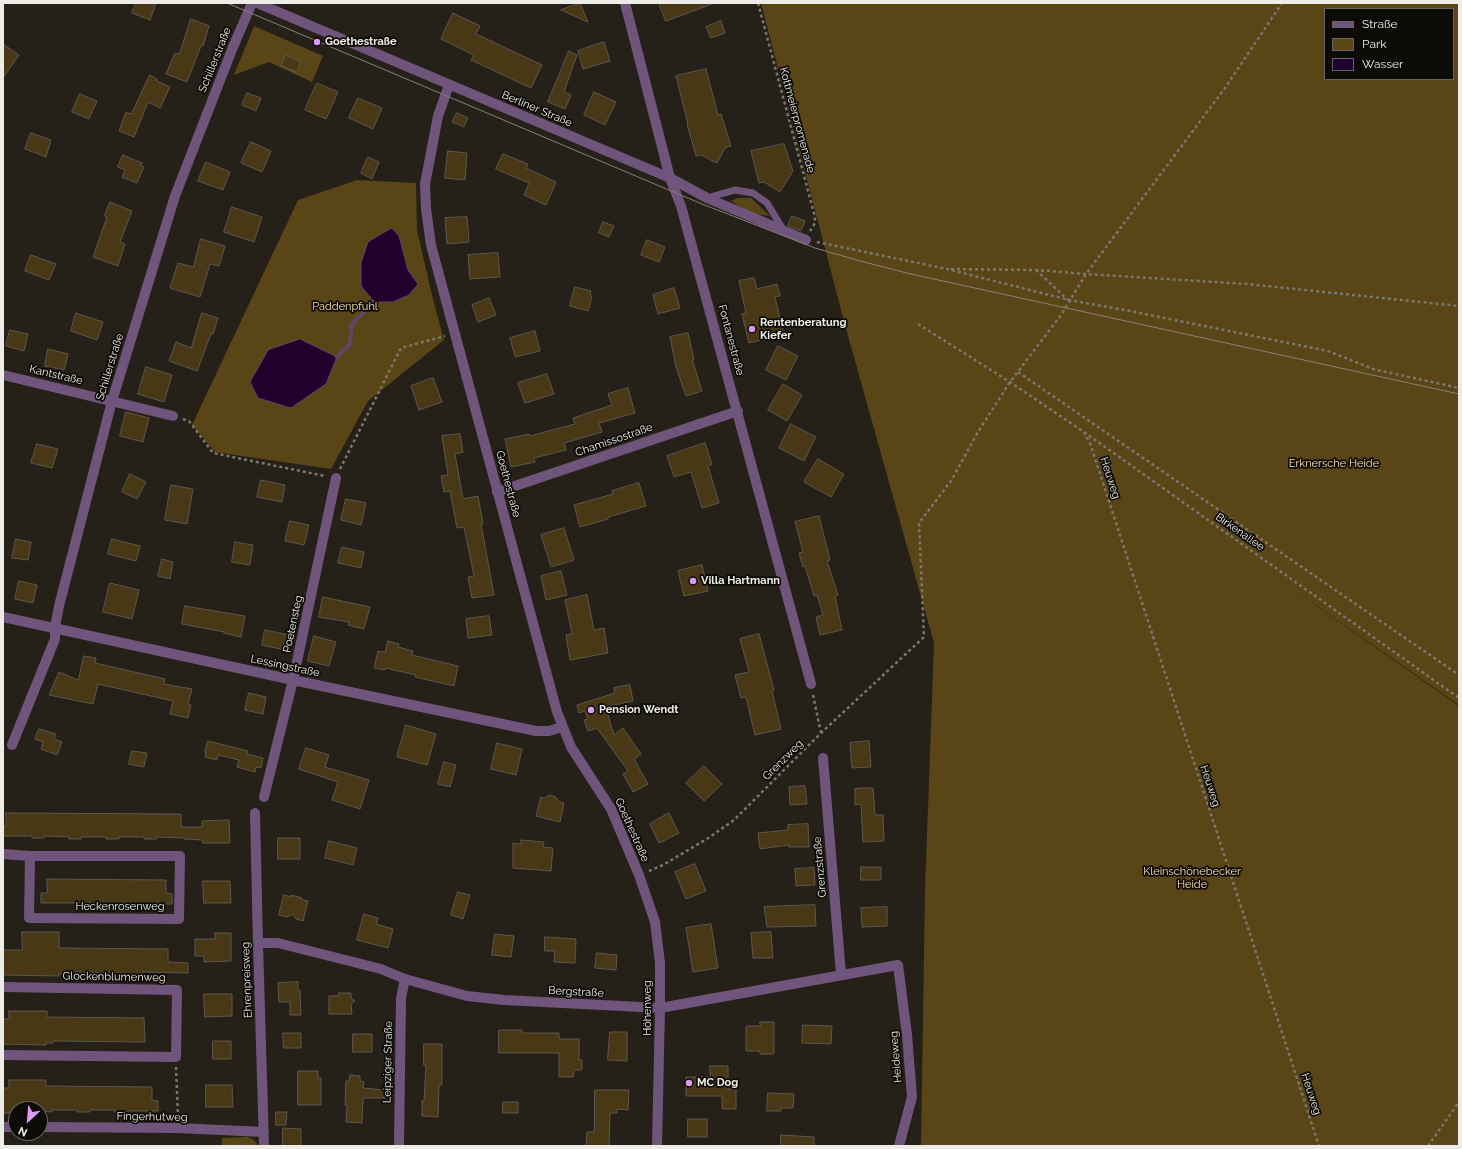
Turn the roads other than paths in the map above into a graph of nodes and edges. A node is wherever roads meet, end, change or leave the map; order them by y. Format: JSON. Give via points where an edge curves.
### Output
{"nodes":[{"id":1,"x":252,"y":3,"type":"edge"},
{"id":2,"x":257,"y":3,"type":"edge"},
{"id":3,"x":625,"y":3,"type":"edge"},
{"id":4,"x":449,"y":85,"type":"junction"},
{"id":5,"x":670,"y":178,"type":"junction"},
{"id":6,"x":707,"y":198,"type":"junction"},
{"id":7,"x":784,"y":231,"type":"junction"},
{"id":8,"x":806,"y":240,"type":"road end"},
{"id":9,"x":3,"y":375,"type":"edge"},
{"id":10,"x":112,"y":401,"type":"junction"},
{"id":11,"x":738,"y":411,"type":"junction"},
{"id":12,"x":174,"y":416,"type":"road end"},
{"id":13,"x":336,"y":478,"type":"road end"},
{"id":14,"x":497,"y":492,"type":"junction"},
{"id":15,"x":3,"y":616,"type":"edge"},
{"id":16,"x":55,"y":627,"type":"junction"},
{"id":17,"x":293,"y":680,"type":"junction"},
{"id":18,"x":811,"y":684,"type":"road end"},
{"id":19,"x":562,"y":727,"type":"junction"},
{"id":20,"x":12,"y":745,"type":"dead end"},
{"id":21,"x":823,"y":758,"type":"dead end"},
{"id":22,"x":264,"y":797,"type":"dead end"},
{"id":23,"x":255,"y":813,"type":"dead end"},
{"id":24,"x":3,"y":854,"type":"edge"},
{"id":25,"x":30,"y":856,"type":"junction"},
{"id":26,"x":639,"y":875,"type":"joint"},
{"id":27,"x":258,"y":943,"type":"junction"},
{"id":28,"x":898,"y":965,"type":"joint"},
{"id":29,"x":841,"y":974,"type":"junction"},
{"id":30,"x":405,"y":979,"type":"junction"},
{"id":31,"x":3,"y":986,"type":"edge"},
{"id":32,"x":660,"y":1008,"type":"junction"},
{"id":33,"x":3,"y":1055,"type":"edge"},
{"id":34,"x":48,"y":1127,"type":"edge"},
{"id":35,"x":264,"y":1132,"type":"junction"},
{"id":36,"x":264,"y":1146,"type":"edge"},
{"id":37,"x":398,"y":1146,"type":"edge"},
{"id":38,"x":657,"y":1146,"type":"edge"},
{"id":39,"x":899,"y":1146,"type":"edge"}],
"edges":[{"from":1,"to":10,"type":"street","name":"Schillerstraße","via":[[175,196]]},
{"from":2,"to":4,"type":"street","name":"Berliner Straße"},
{"from":3,"to":5,"type":"street","name":"Fontanestraße"},
{"from":4,"to":5,"type":"street","name":"Berliner Straße"},
{"from":4,"to":14,"type":"street","name":"Goethestraße","via":[[438,116],[428,161],[425,196],[431,245]]},
{"from":5,"to":6,"type":"street","name":"Berliner Straße"},
{"from":5,"to":11,"type":"street","name":"Fontanestraße","via":[[681,206]]},
{"from":6,"to":7,"type":"street","name":"Berliner Straße"},
{"from":6,"to":7,"type":"lane","via":[[735,190],[753,193],[767,203]]},
{"from":7,"to":8,"type":"street","name":"Berliner Straße"},
{"from":9,"to":10,"type":"street","name":"Kantstraße"},
{"from":10,"to":12,"type":"street","name":"Kantstraße"},
{"from":10,"to":16,"type":"street","name":"Schillerstraße"},
{"from":11,"to":14,"type":"street","name":"Chamissostraße"},
{"from":11,"to":18,"type":"street","name":"Fontanestraße"},
{"from":13,"to":17,"type":"street","name":"Poetensteg"},
{"from":14,"to":19,"type":"street","name":"Goethestraße"},
{"from":15,"to":16,"type":"street","name":"Lessingstraße"},
{"from":16,"to":17,"type":"street","name":"Lessingstraße"},
{"from":16,"to":20,"type":"street","name":"Schillerstraße","via":[[55,639]]},
{"from":17,"to":19,"type":"street","name":"Lessingstraße","via":[[536,731]]},
{"from":17,"to":22,"type":"street","name":"Poetensteg"},
{"from":19,"to":26,"type":"street","name":"Goethestraße","via":[[611,808]]},
{"from":21,"to":29,"type":"street","name":"Grenzstraße"},
{"from":23,"to":27,"type":"street","name":"Ehrenpreisweg"},
{"from":24,"to":25,"type":"street","name":"Heckenrosenweg"},
{"from":25,"to":25,"type":"street","name":"Heckenrosenweg","via":[[29,918],[179,919],[180,856]]},
{"from":26,"to":32,"type":"street","name":"Höhenweg","via":[[655,922],[660,964]]},
{"from":27,"to":30,"type":"street","name":"Bergstraße","via":[[278,943],[381,969]]},
{"from":27,"to":35,"type":"street","name":"Ehrenpreisweg"},
{"from":28,"to":29,"type":"street","name":"Bergstraße"},
{"from":28,"to":39,"type":"street","name":"Heideweg","via":[[912,1097]]},
{"from":29,"to":32,"type":"street","name":"Bergstraße"},
{"from":30,"to":32,"type":"street","name":"Bergstraße","via":[[466,996]]},
{"from":30,"to":37,"type":"street","name":"Leipziger Straße","via":[[401,998]]},
{"from":31,"to":33,"type":"street","name":"Glockenblumenweg","via":[[177,990],[176,1057]]},
{"from":32,"to":38,"type":"street","name":"Höhenweg"},
{"from":34,"to":35,"type":"street","name":"Fingerhutweg","via":[[178,1128]]},
{"from":35,"to":36,"type":"street","name":"Ehrenpreisweg"}]}
